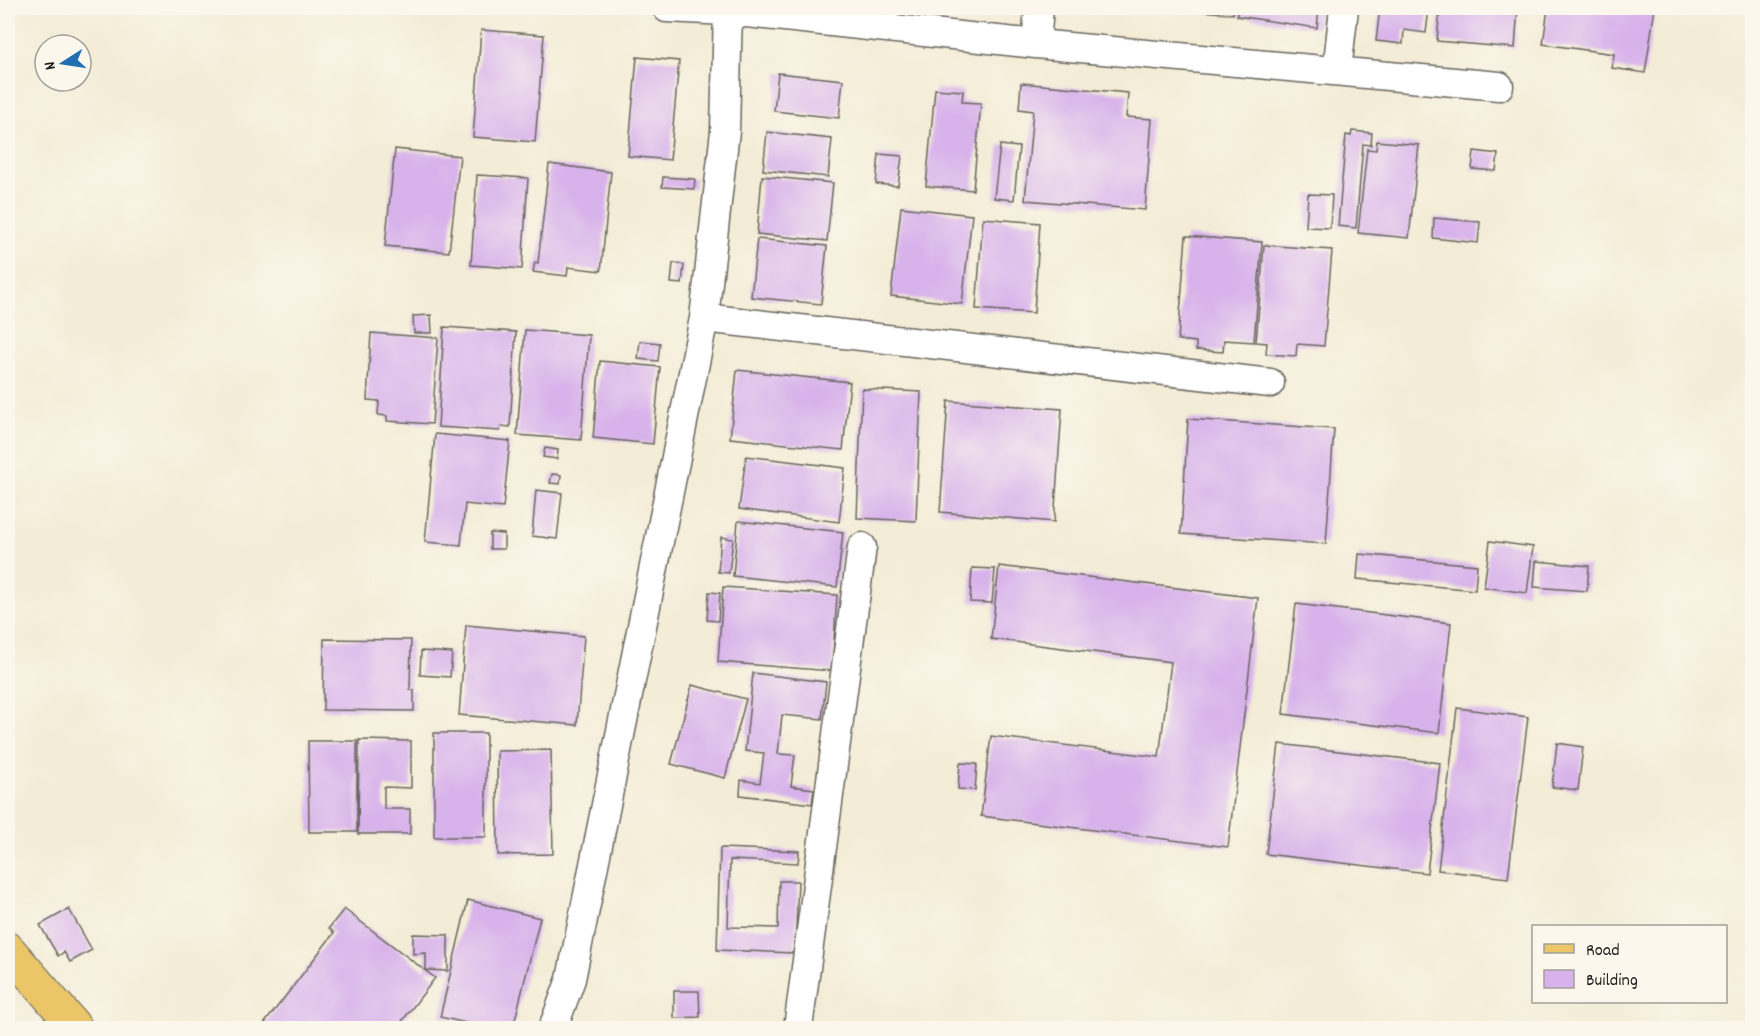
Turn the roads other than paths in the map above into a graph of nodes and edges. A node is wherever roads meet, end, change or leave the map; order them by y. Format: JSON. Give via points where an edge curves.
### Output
{"nodes":[{"id":1,"x":667,"y":8,"type":"edge"},
{"id":2,"x":1039,"y":8,"type":"edge"},
{"id":3,"x":1344,"y":8,"type":"edge"},
{"id":4,"x":728,"y":9,"type":"edge"},
{"id":5,"x":1036,"y":44,"type":"junction"},
{"id":6,"x":1337,"y":71,"type":"junction"},
{"id":7,"x":1499,"y":86,"type":"dead end"},
{"id":8,"x":704,"y":318,"type":"junction"},
{"id":9,"x":1270,"y":382,"type":"dead end"},
{"id":10,"x":862,"y":547,"type":"dead end"},
{"id":11,"x":8,"y":949,"type":"edge"},
{"id":12,"x":76,"y":1029,"type":"edge"},
{"id":13,"x":553,"y":1029,"type":"edge"},
{"id":14,"x":798,"y":1029,"type":"edge"}],
"edges":[{"from":1,"to":4,"type":"street"},
{"from":2,"to":5,"type":"street"},
{"from":3,"to":6,"type":"street"},
{"from":4,"to":5,"type":"street"},
{"from":4,"to":8,"type":"street","via":[[725,130]]},
{"from":5,"to":6,"type":"street"},
{"from":6,"to":7,"type":"street"},
{"from":8,"to":9,"type":"street"},
{"from":8,"to":13,"type":"street","via":[[571,979]]},
{"from":10,"to":14,"type":"street"},
{"from":11,"to":12,"type":"main road"}]}
